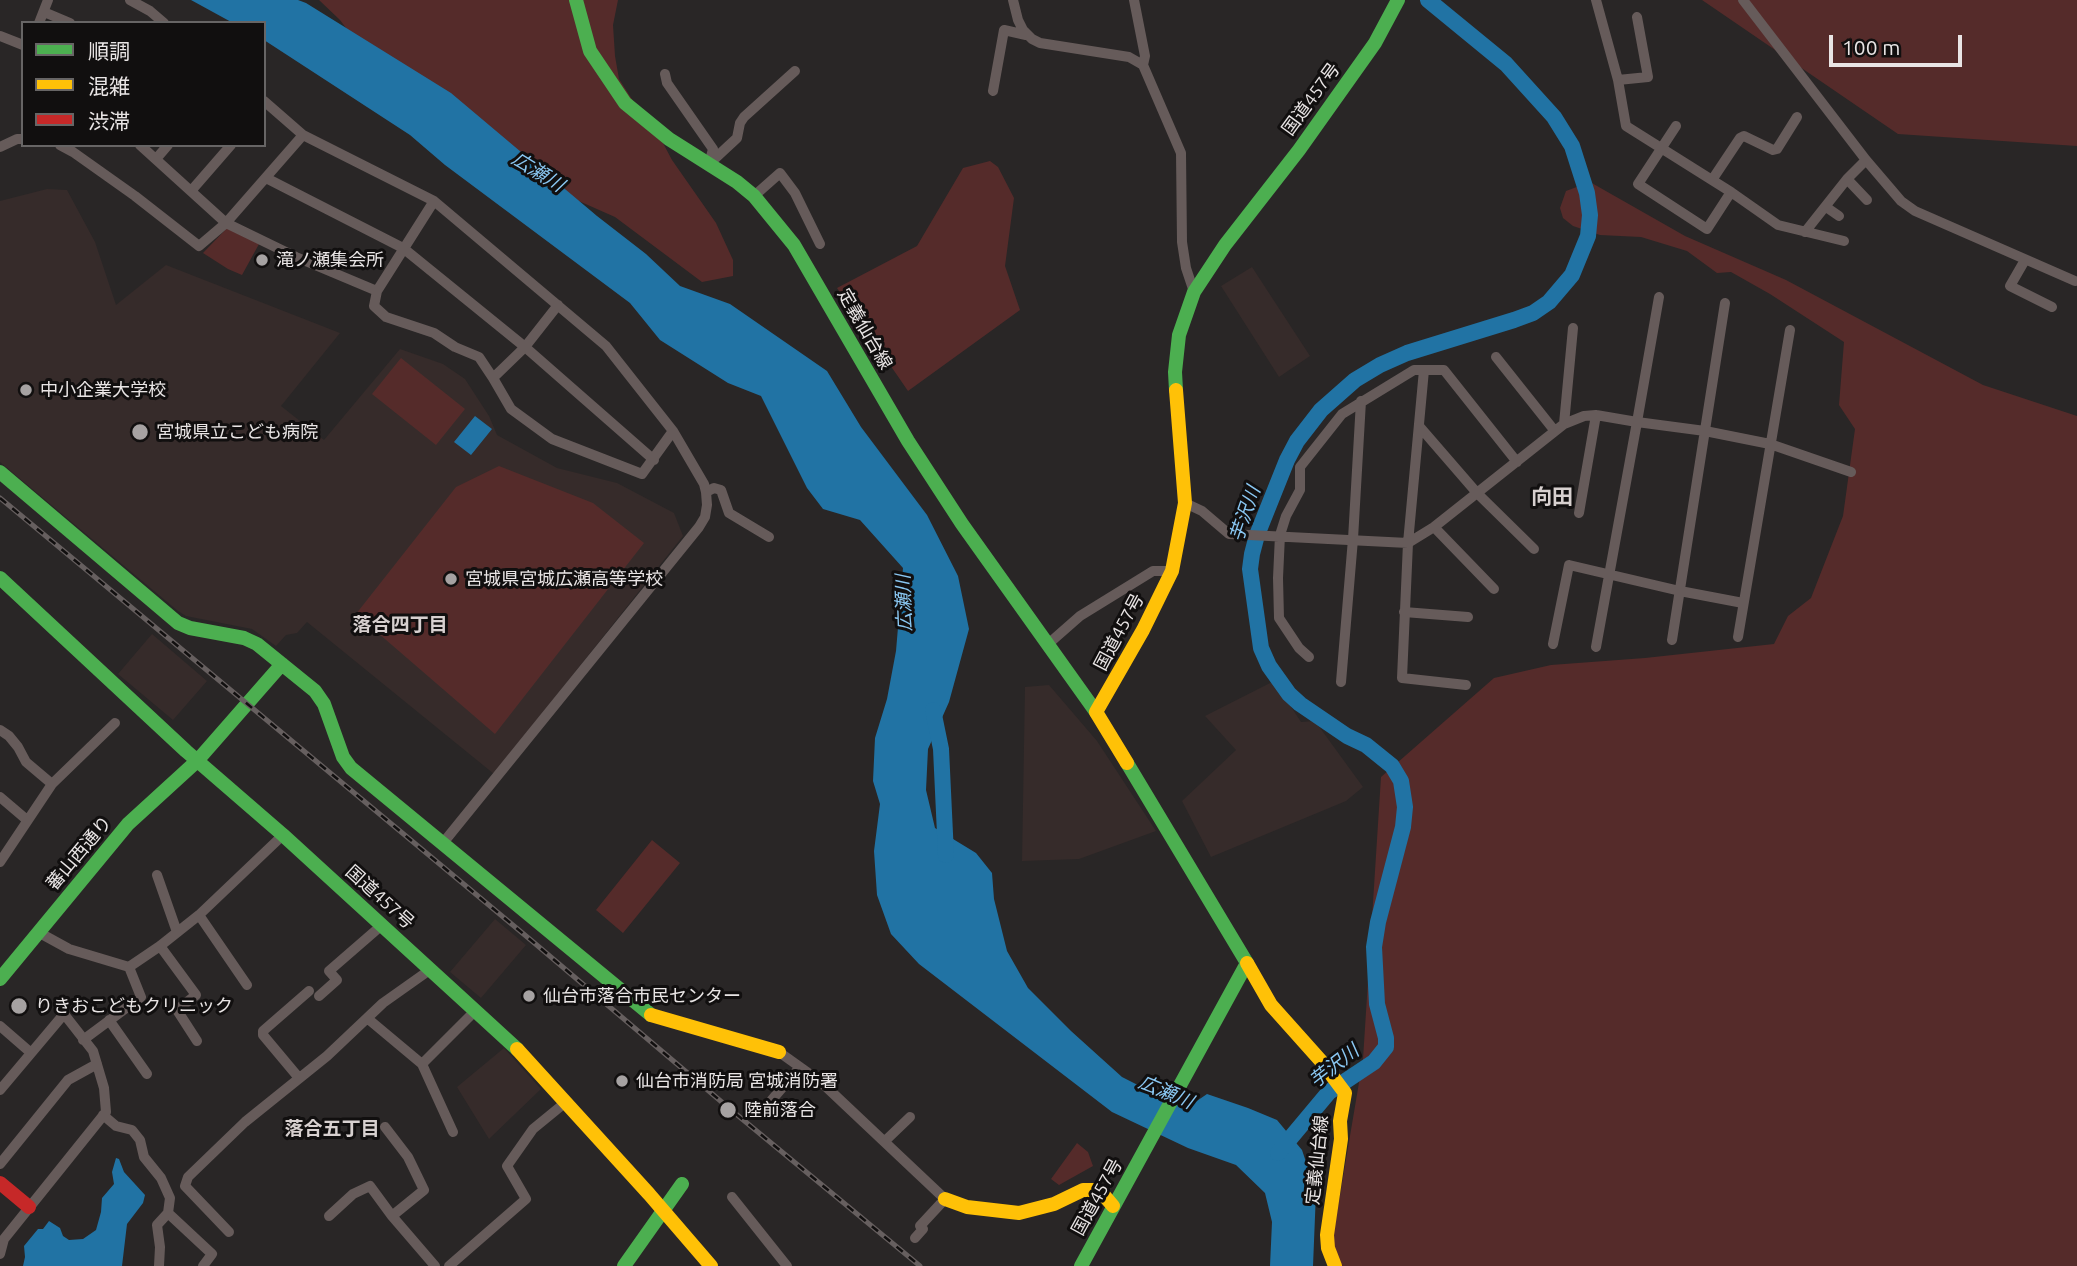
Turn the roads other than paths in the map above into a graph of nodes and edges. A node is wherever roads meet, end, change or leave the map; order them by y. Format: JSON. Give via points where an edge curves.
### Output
{"nodes":[{"id":1,"x":48,"y":0,"type":"edge"},
{"id":2,"x":130,"y":0,"type":"edge"},
{"id":3,"x":576,"y":0,"type":"edge"},
{"id":4,"x":1013,"y":0,"type":"edge"},
{"id":5,"x":1134,"y":0,"type":"edge"},
{"id":6,"x":1398,"y":0,"type":"edge"},
{"id":7,"x":1596,"y":0,"type":"edge"},
{"id":8,"x":1743,"y":0,"type":"edge"},
{"id":9,"x":42,"y":17,"type":"edge"},
{"id":10,"x":1637,"y":17,"type":"dead end"},
{"id":11,"x":61,"y":21,"type":"edge"},
{"id":12,"x":162,"y":21,"type":"edge"},
{"id":13,"x":1026,"y":35,"type":"junction"},
{"id":14,"x":0,"y":36,"type":"edge"},
{"id":15,"x":21,"y":44,"type":"edge"},
{"id":16,"x":1143,"y":65,"type":"junction"},
{"id":17,"x":795,"y":71,"type":"dead end"},
{"id":18,"x":665,"y":74,"type":"dead end"},
{"id":19,"x":1618,"y":80,"type":"junction"},
{"id":20,"x":993,"y":91,"type":"dead end"},
{"id":21,"x":266,"y":105,"type":"edge"},
{"id":22,"x":1797,"y":117,"type":"dead end"},
{"id":23,"x":1676,"y":126,"type":"dead end"},
{"id":24,"x":303,"y":135,"type":"junction"},
{"id":25,"x":21,"y":139,"type":"edge"},
{"id":26,"x":0,"y":147,"type":"edge"},
{"id":27,"x":63,"y":147,"type":"edge"},
{"id":28,"x":142,"y":147,"type":"edge"},
{"id":29,"x":166,"y":147,"type":"edge"},
{"id":30,"x":229,"y":147,"type":"edge"},
{"id":31,"x":1662,"y":147,"type":"junction"},
{"id":32,"x":156,"y":159,"type":"junction"},
{"id":33,"x":1866,"y":160,"type":"junction"},
{"id":34,"x":709,"y":164,"type":"junction"},
{"id":35,"x":265,"y":178,"type":"junction"},
{"id":36,"x":1847,"y":179,"type":"junction"},
{"id":37,"x":1712,"y":180,"type":"junction"},
{"id":38,"x":191,"y":191,"type":"junction"},
{"id":39,"x":1731,"y":192,"type":"junction"},
{"id":40,"x":754,"y":196,"type":"junction"},
{"id":41,"x":1867,"y":200,"type":"dead end"},
{"id":42,"x":434,"y":201,"type":"junction"},
{"id":43,"x":1826,"y":207,"type":"junction"},
{"id":44,"x":1839,"y":216,"type":"dead end"},
{"id":45,"x":226,"y":223,"type":"junction"},
{"id":46,"x":1805,"y":232,"type":"junction"},
{"id":47,"x":1844,"y":241,"type":"dead end"},
{"id":48,"x":820,"y":244,"type":"dead end"},
{"id":49,"x":403,"y":248,"type":"junction"},
{"id":50,"x":2025,"y":260,"type":"junction"},
{"id":51,"x":2075,"y":281,"type":"dead end"},
{"id":52,"x":377,"y":291,"type":"junction"},
{"id":53,"x":1194,"y":292,"type":"junction"},
{"id":54,"x":1659,"y":298,"type":"dead end"},
{"id":55,"x":1725,"y":303,"type":"dead end"},
{"id":56,"x":558,"y":305,"type":"junction"},
{"id":57,"x":2053,"y":307,"type":"dead end"},
{"id":58,"x":1573,"y":328,"type":"dead end"},
{"id":59,"x":1790,"y":330,"type":"dead end"},
{"id":60,"x":525,"y":347,"type":"junction"},
{"id":61,"x":1496,"y":357,"type":"dead end"},
{"id":62,"x":1424,"y":370,"type":"junction"},
{"id":63,"x":493,"y":378,"type":"junction"},
{"id":64,"x":1362,"y":401,"type":"junction"},
{"id":65,"x":1596,"y":415,"type":"junction"},
{"id":66,"x":1637,"y":422,"type":"junction"},
{"id":67,"x":1419,"y":426,"type":"junction"},
{"id":68,"x":1559,"y":427,"type":"junction"},
{"id":69,"x":673,"y":431,"type":"junction"},
{"id":70,"x":1705,"y":431,"type":"junction"},
{"id":71,"x":1770,"y":444,"type":"junction"},
{"id":72,"x":654,"y":460,"type":"junction"},
{"id":73,"x":1517,"y":462,"type":"junction"},
{"id":74,"x":0,"y":472,"type":"edge"},
{"id":75,"x":1851,"y":472,"type":"dead end"},
{"id":76,"x":706,"y":492,"type":"junction"},
{"id":77,"x":1477,"y":493,"type":"junction"},
{"id":78,"x":1185,"y":503,"type":"junction"},
{"id":79,"x":1579,"y":513,"type":"dead end"},
{"id":80,"x":1434,"y":527,"type":"junction"},
{"id":81,"x":1278,"y":536,"type":"junction"},
{"id":82,"x":769,"y":537,"type":"dead end"},
{"id":83,"x":1353,"y":539,"type":"junction"},
{"id":84,"x":1408,"y":542,"type":"junction"},
{"id":85,"x":1534,"y":549,"type":"dead end"},
{"id":86,"x":1172,"y":572,"type":"junction"},
{"id":87,"x":1609,"y":573,"type":"junction"},
{"id":88,"x":0,"y":578,"type":"edge"},
{"id":89,"x":1494,"y":589,"type":"dead end"},
{"id":90,"x":1680,"y":591,"type":"junction"},
{"id":91,"x":1743,"y":603,"type":"junction"},
{"id":92,"x":1404,"y":612,"type":"junction"},
{"id":93,"x":1468,"y":617,"type":"dead end"},
{"id":94,"x":1738,"y":637,"type":"dead end"},
{"id":95,"x":1672,"y":640,"type":"dead end"},
{"id":96,"x":1553,"y":644,"type":"dead end"},
{"id":97,"x":1047,"y":645,"type":"junction"},
{"id":98,"x":1596,"y":647,"type":"dead end"},
{"id":99,"x":1309,"y":657,"type":"dead end"},
{"id":100,"x":282,"y":664,"type":"junction"},
{"id":101,"x":1341,"y":682,"type":"dead end"},
{"id":102,"x":1466,"y":685,"type":"dead end"},
{"id":103,"x":1096,"y":712,"type":"junction"},
{"id":104,"x":116,"y":723,"type":"dead end"},
{"id":105,"x":0,"y":730,"type":"edge"},
{"id":106,"x":197,"y":761,"type":"junction"},
{"id":107,"x":52,"y":784,"type":"junction"},
{"id":108,"x":0,"y":797,"type":"edge"},
{"id":109,"x":27,"y":820,"type":"junction"},
{"id":110,"x":283,"y":835,"type":"junction"},
{"id":111,"x":443,"y":843,"type":"junction"},
{"id":112,"x":0,"y":860,"type":"edge"},
{"id":113,"x":157,"y":875,"type":"dead end"},
{"id":114,"x":199,"y":915,"type":"junction"},
{"id":115,"x":382,"y":925,"type":"junction"},
{"id":116,"x":38,"y":932,"type":"junction"},
{"id":117,"x":177,"y":932,"type":"junction"},
{"id":118,"x":160,"y":946,"type":"junction"},
{"id":119,"x":1247,"y":964,"type":"junction"},
{"id":120,"x":129,"y":967,"type":"junction"},
{"id":121,"x":431,"y":969,"type":"junction"},
{"id":122,"x":0,"y":979,"type":"edge"},
{"id":123,"x":247,"y":985,"type":"dead end"},
{"id":124,"x":476,"y":1010,"type":"junction"},
{"id":125,"x":367,"y":1018,"type":"junction"},
{"id":126,"x":109,"y":1020,"type":"junction"},
{"id":127,"x":0,"y":1026,"type":"edge"},
{"id":128,"x":83,"y":1040,"type":"junction"},
{"id":129,"x":197,"y":1041,"type":"dead end"},
{"id":130,"x":30,"y":1052,"type":"junction"},
{"id":131,"x":779,"y":1052,"type":"joint"},
{"id":132,"x":422,"y":1063,"type":"junction"},
{"id":133,"x":97,"y":1064,"type":"junction"},
{"id":134,"x":800,"y":1067,"type":"junction"},
{"id":135,"x":147,"y":1074,"type":"dead end"},
{"id":136,"x":299,"y":1078,"type":"junction"},
{"id":137,"x":0,"y":1090,"type":"edge"},
{"id":138,"x":566,"y":1102,"type":"junction"},
{"id":139,"x":770,"y":1102,"type":"dead end"},
{"id":140,"x":103,"y":1115,"type":"junction"},
{"id":141,"x":910,"y":1117,"type":"dead end"},
{"id":142,"x":385,"y":1127,"type":"dead end"},
{"id":143,"x":453,"y":1132,"type":"dead end"},
{"id":144,"x":885,"y":1141,"type":"junction"},
{"id":145,"x":0,"y":1164,"type":"edge"},
{"id":146,"x":0,"y":1183,"type":"edge"},
{"id":147,"x":682,"y":1184,"type":"dead end"},
{"id":148,"x":732,"y":1197,"type":"dead end"},
{"id":149,"x":945,"y":1199,"type":"junction"},
{"id":150,"x":1113,"y":1206,"type":"junction"},
{"id":151,"x":29,"y":1207,"type":"junction"},
{"id":152,"x":663,"y":1211,"type":"junction"},
{"id":153,"x":168,"y":1213,"type":"junction"},
{"id":154,"x":329,"y":1216,"type":"dead end"},
{"id":155,"x":392,"y":1216,"type":"junction"},
{"id":156,"x":229,"y":1232,"type":"dead end"},
{"id":157,"x":915,"y":1238,"type":"dead end"},
{"id":158,"x":0,"y":1254,"type":"edge"},
{"id":159,"x":159,"y":1266,"type":"edge"},
{"id":160,"x":203,"y":1266,"type":"edge"},
{"id":161,"x":435,"y":1266,"type":"edge"},
{"id":162,"x":449,"y":1266,"type":"edge"},
{"id":163,"x":624,"y":1266,"type":"edge"},
{"id":164,"x":712,"y":1266,"type":"edge"},
{"id":165,"x":788,"y":1266,"type":"edge"},
{"id":166,"x":1081,"y":1266,"type":"edge"},
{"id":167,"x":1335,"y":1266,"type":"edge"}],
"edges":[{"from":1,"to":9,"type":"street"},
{"from":2,"to":12,"type":"street"},
{"from":3,"to":34,"type":"main road","name":"定義仙台線","via":[[590,51],[625,103]]},
{"from":4,"to":13,"type":"street"},
{"from":5,"to":16,"type":"street"},
{"from":6,"to":53,"type":"main road","name":"国道457号","via":[[1375,43]]},
{"from":7,"to":19,"type":"street"},
{"from":8,"to":33,"type":"street"},
{"from":9,"to":11,"type":"street"},
{"from":10,"to":19,"type":"street","via":[[1648,77]]},
{"from":13,"to":16,"type":"street","via":[[1040,43],[1129,57]]},
{"from":13,"to":20,"type":"street","via":[[1004,30]]},
{"from":14,"to":15,"type":"street"},
{"from":16,"to":53,"type":"street","via":[[1181,153],[1182,242]]},
{"from":17,"to":34,"type":"street","via":[[744,117],[737,138]]},
{"from":18,"to":34,"type":"street","via":[[713,149]]},
{"from":19,"to":31,"type":"street","via":[[1626,126]]},
{"from":21,"to":24,"type":"street"},
{"from":22,"to":37,"type":"street","via":[[1777,149],[1744,136],[1737,140]]},
{"from":23,"to":31,"type":"street"},
{"from":24,"to":35,"type":"street"},
{"from":24,"to":42,"type":"street"},
{"from":25,"to":26,"type":"street"},
{"from":27,"to":45,"type":"street","via":[[199,246]]},
{"from":28,"to":32,"type":"street"},
{"from":29,"to":32,"type":"street"},
{"from":30,"to":38,"type":"street"},
{"from":31,"to":37,"type":"street"},
{"from":31,"to":39,"type":"street","via":[[1638,184],[1707,229]]},
{"from":32,"to":38,"type":"street"},
{"from":33,"to":36,"type":"street"},
{"from":33,"to":50,"type":"street","via":[[1901,201],[1916,211]]},
{"from":34,"to":40,"type":"main road","name":"定義仙台線"},
{"from":35,"to":45,"type":"street"},
{"from":35,"to":49,"type":"street"},
{"from":36,"to":41,"type":"street"},
{"from":36,"to":43,"type":"street"},
{"from":37,"to":39,"type":"street"},
{"from":38,"to":45,"type":"street"},
{"from":39,"to":46,"type":"street","via":[[1778,225]]},
{"from":40,"to":48,"type":"street","via":[[780,173]]},
{"from":40,"to":97,"type":"main road","name":"定義仙台線","via":[[794,245],[908,441]]},
{"from":42,"to":49,"type":"street"},
{"from":42,"to":56,"type":"street"},
{"from":43,"to":44,"type":"street"},
{"from":43,"to":46,"type":"street"},
{"from":45,"to":52,"type":"street"},
{"from":46,"to":47,"type":"street"},
{"from":49,"to":52,"type":"street"},
{"from":49,"to":60,"type":"street"},
{"from":50,"to":51,"type":"street"},
{"from":50,"to":57,"type":"street","via":[[2010,286]]},
{"from":52,"to":63,"type":"street","via":[[374,306],[386,317],[434,333],[479,357]]},
{"from":53,"to":78,"type":"main road","name":"国道457号","via":[[1180,335],[1175,372]]},
{"from":54,"to":66,"type":"street"},
{"from":55,"to":70,"type":"street"},
{"from":56,"to":60,"type":"street"},
{"from":56,"to":69,"type":"street","via":[[606,345]]},
{"from":58,"to":68,"type":"street"},
{"from":59,"to":71,"type":"street"},
{"from":60,"to":63,"type":"street"},
{"from":60,"to":72,"type":"street"},
{"from":61,"to":68,"type":"street"},
{"from":62,"to":64,"type":"street","via":[[1405,374]]},
{"from":62,"to":67,"type":"street"},
{"from":62,"to":73,"type":"street","via":[[1444,370]]},
{"from":63,"to":72,"type":"street","via":[[511,409],[552,439],[642,474]]},
{"from":64,"to":81,"type":"street","via":[[1342,414],[1300,467],[1300,491]]},
{"from":64,"to":83,"type":"street"},
{"from":65,"to":66,"type":"street"},
{"from":65,"to":68,"type":"street","via":[[1584,415]]},
{"from":65,"to":79,"type":"street"},
{"from":66,"to":70,"type":"street"},
{"from":66,"to":87,"type":"street"},
{"from":67,"to":77,"type":"street"},
{"from":67,"to":84,"type":"street"},
{"from":68,"to":73,"type":"street"},
{"from":69,"to":72,"type":"street"},
{"from":69,"to":76,"type":"street"},
{"from":70,"to":71,"type":"street"},
{"from":70,"to":90,"type":"street"},
{"from":71,"to":75,"type":"street"},
{"from":71,"to":91,"type":"street"},
{"from":73,"to":77,"type":"street"},
{"from":74,"to":100,"type":"main road","via":[[178,623],[244,638]]},
{"from":76,"to":82,"type":"street","via":[[721,490],[729,513]]},
{"from":76,"to":111,"type":"street","via":[[705,517],[699,527]]},
{"from":77,"to":80,"type":"street"},
{"from":77,"to":85,"type":"street"},
{"from":78,"to":81,"type":"street","via":[[1229,534]]},
{"from":78,"to":86,"type":"main road","name":"国道457号"},
{"from":80,"to":84,"type":"street"},
{"from":80,"to":89,"type":"street"},
{"from":81,"to":83,"type":"street"},
{"from":81,"to":99,"type":"street","via":[[1279,618]]},
{"from":83,"to":84,"type":"street"},
{"from":83,"to":101,"type":"street"},
{"from":84,"to":92,"type":"street"},
{"from":86,"to":97,"type":"street","via":[[1153,571],[1080,616]]},
{"from":86,"to":103,"type":"main road","name":"国道457号"},
{"from":87,"to":90,"type":"street"},
{"from":87,"to":96,"type":"street","via":[[1569,565]]},
{"from":87,"to":98,"type":"street"},
{"from":88,"to":106,"type":"main road","name":"国道457号"},
{"from":90,"to":91,"type":"street"},
{"from":90,"to":95,"type":"street"},
{"from":91,"to":94,"type":"street"},
{"from":92,"to":93,"type":"street"},
{"from":92,"to":102,"type":"street","via":[[1402,678]]},
{"from":97,"to":103,"type":"main road","name":"定義仙台線"},
{"from":100,"to":106,"type":"main road","name":"蕃山西通り"},
{"from":100,"to":111,"type":"main road","via":[[324,704],[351,768]]},
{"from":103,"to":119,"type":"main road"},
{"from":104,"to":107,"type":"street"},
{"from":105,"to":107,"type":"street"},
{"from":106,"to":110,"type":"main road","name":"国道457号"},
{"from":106,"to":116,"type":"main road","name":"蕃山西通り","via":[[128,824]]},
{"from":107,"to":109,"type":"street"},
{"from":108,"to":109,"type":"street"},
{"from":109,"to":112,"type":"street"},
{"from":110,"to":114,"type":"street"},
{"from":110,"to":115,"type":"main road","name":"国道457号"},
{"from":111,"to":131,"type":"main road","via":[[652,1016]]},
{"from":113,"to":117,"type":"street"},
{"from":114,"to":117,"type":"street"},
{"from":114,"to":123,"type":"street"},
{"from":115,"to":121,"type":"main road","name":"国道457号"},
{"from":115,"to":136,"type":"street","via":[[329,971],[337,980],[263,1031]]},
{"from":116,"to":120,"type":"street","via":[[69,949]]},
{"from":116,"to":122,"type":"main road","name":"蕃山西通り"},
{"from":117,"to":118,"type":"street"},
{"from":118,"to":120,"type":"street"},
{"from":118,"to":129,"type":"street","via":[[195,995],[177,1010]]},
{"from":119,"to":150,"type":"main road","name":"国道457号"},
{"from":119,"to":167,"type":"main road","name":"定義仙台線","via":[[1271,1005],[1345,1093],[1327,1235]]},
{"from":120,"to":126,"type":"street","via":[[141,997]]},
{"from":121,"to":124,"type":"main road","name":"国道457号"},
{"from":121,"to":125,"type":"street"},
{"from":124,"to":132,"type":"street"},
{"from":124,"to":138,"type":"main road","name":"国道457号"},
{"from":125,"to":132,"type":"street"},
{"from":125,"to":136,"type":"street"},
{"from":126,"to":128,"type":"street"},
{"from":126,"to":135,"type":"street"},
{"from":127,"to":130,"type":"street"},
{"from":128,"to":130,"type":"street","via":[[64,1014]]},
{"from":128,"to":133,"type":"street"},
{"from":130,"to":137,"type":"street"},
{"from":131,"to":134,"type":"street"},
{"from":132,"to":143,"type":"street"},
{"from":133,"to":140,"type":"street","via":[[104,1088]]},
{"from":133,"to":145,"type":"street","via":[[68,1080]]},
{"from":134,"to":139,"type":"street"},
{"from":134,"to":144,"type":"street"},
{"from":136,"to":156,"type":"street","via":[[188,1177],[185,1186]]},
{"from":138,"to":152,"type":"main road","name":"国道457号"},
{"from":138,"to":162,"type":"street","via":[[533,1129],[507,1166],[526,1199]]},
{"from":140,"to":151,"type":"street"},
{"from":140,"to":153,"type":"street","via":[[116,1126],[132,1130],[140,1140],[144,1157],[170,1198]]},
{"from":141,"to":144,"type":"street"},
{"from":142,"to":155,"type":"street","via":[[408,1157],[424,1190]]},
{"from":144,"to":149,"type":"street"},
{"from":146,"to":151,"type":"main road"},
{"from":147,"to":152,"type":"main road"},
{"from":148,"to":165,"type":"street"},
{"from":149,"to":150,"type":"main road","via":[[998,1214],[1019,1213],[1093,1190]]},
{"from":149,"to":157,"type":"street"},
{"from":150,"to":166,"type":"main road","name":"国道457号"},
{"from":151,"to":158,"type":"street","via":[[4,1239]]},
{"from":152,"to":163,"type":"main road"},
{"from":152,"to":164,"type":"main road","name":"国道457号"},
{"from":153,"to":159,"type":"street","via":[[157,1225]]},
{"from":153,"to":160,"type":"street","via":[[212,1254]]},
{"from":154,"to":155,"type":"street","via":[[353,1194],[370,1186]]},
{"from":155,"to":161,"type":"street"}]}
